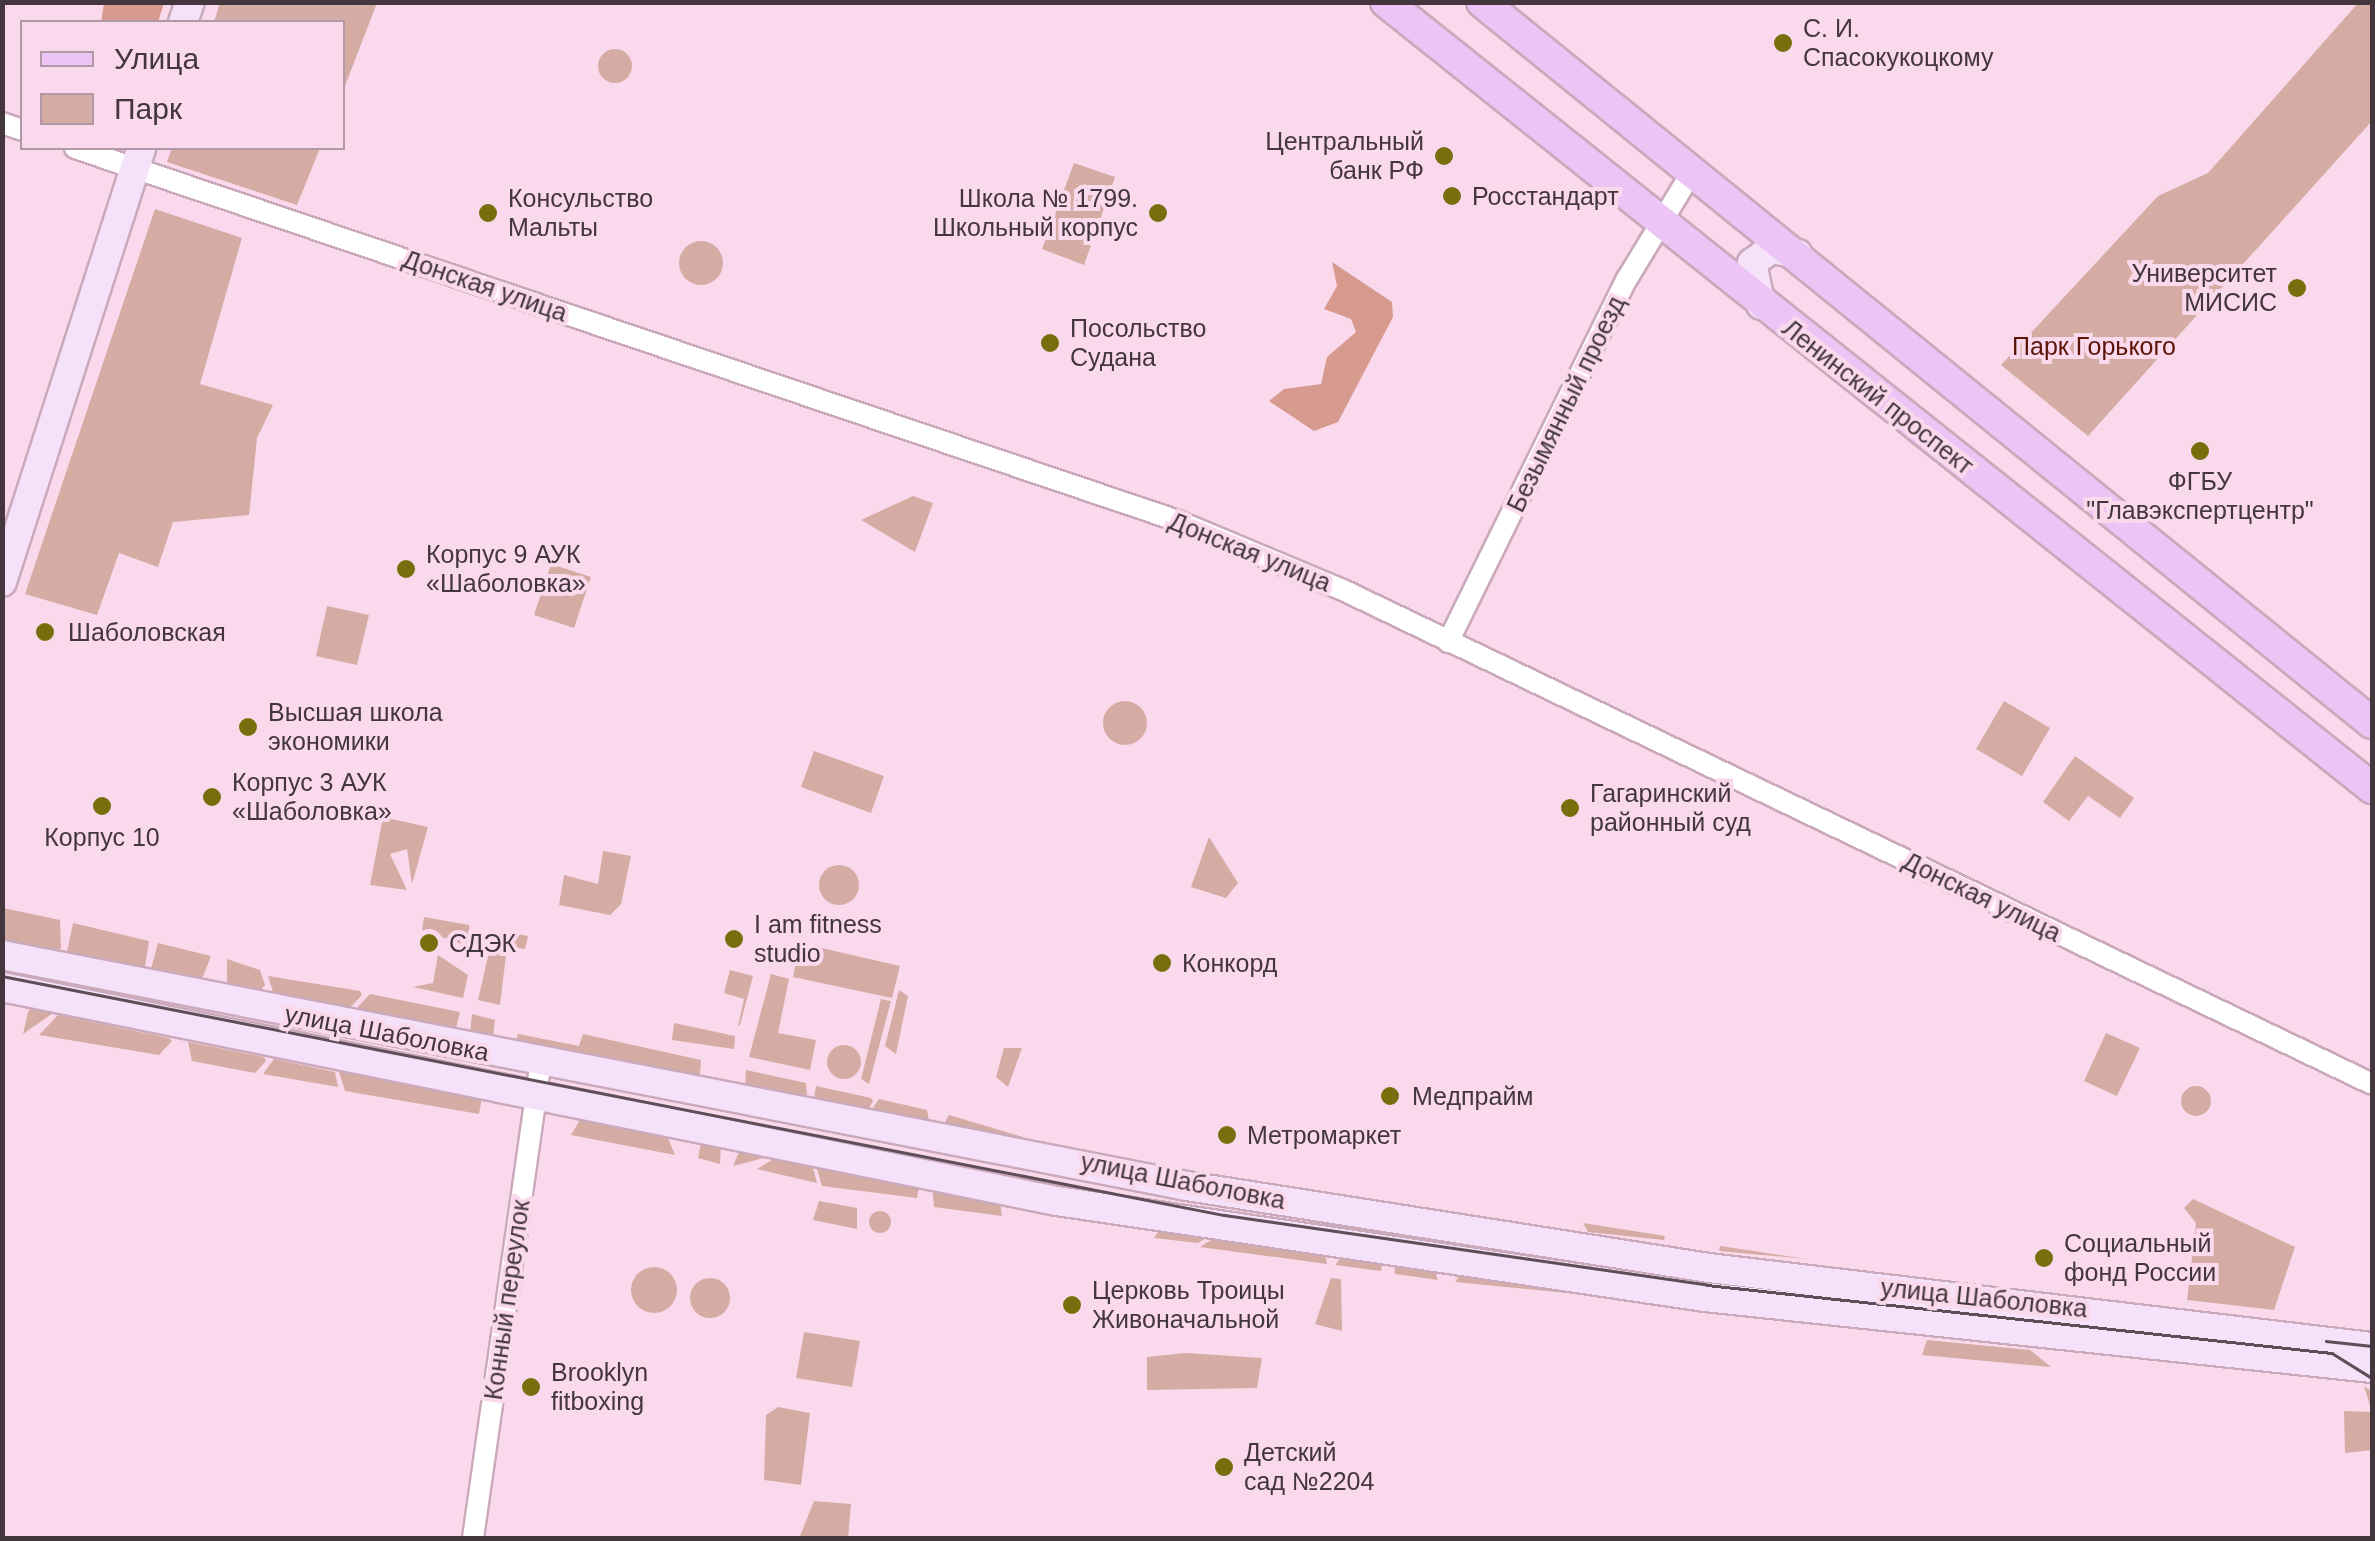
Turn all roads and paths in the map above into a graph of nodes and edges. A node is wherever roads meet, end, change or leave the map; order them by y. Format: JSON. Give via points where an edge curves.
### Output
{"nodes":[{"id":1,"x":1386,"y":2,"type":"edge"},
{"id":2,"x":1482,"y":2,"type":"edge"},
{"id":3,"x":88,"y":150,"type":"edge"},
{"id":4,"x":137,"y":158,"type":"edge"},
{"id":5,"x":1692,"y":170,"type":"junction"},
{"id":6,"x":1659,"y":225,"type":"junction"},
{"id":7,"x":1798,"y":254,"type":"junction"},
{"id":8,"x":1760,"y":305,"type":"junction"},
{"id":9,"x":2,"y":582,"type":"edge"},
{"id":10,"x":1448,"y":642,"type":"junction"},
{"id":11,"x":2372,"y":723,"type":"edge"},
{"id":12,"x":2372,"y":788,"type":"edge"},
{"id":13,"x":2,"y":955,"type":"edge"},
{"id":14,"x":2,"y":987,"type":"edge"},
{"id":15,"x":541,"y":1062,"type":"junction"},
{"id":16,"x":2372,"y":1084,"type":"edge"},
{"id":17,"x":490,"y":1090,"type":"junction"},
{"id":18,"x":536,"y":1097,"type":"junction"},
{"id":19,"x":530,"y":1133,"type":"junction"},
{"id":20,"x":2372,"y":1346,"type":"edge"},
{"id":21,"x":2372,"y":1368,"type":"edge"},
{"id":22,"x":473,"y":1538,"type":"edge"}],
"edges":[{"from":1,"to":6,"type":"main road","name":"Ленинский проспект"},
{"from":2,"to":5,"type":"main road"},
{"from":3,"to":4,"type":"street","name":"Донская улица"},
{"from":4,"to":9,"type":"main road"},
{"from":4,"to":10,"type":"street","name":"Донская улица","via":[[1178,521]]},
{"from":5,"to":6,"type":"street","name":"Безымянный проезд"},
{"from":5,"to":7,"type":"main road"},
{"from":6,"to":8,"type":"main road","name":"Ленинский проспект"},
{"from":6,"to":10,"type":"street","name":"Безымянный проезд"},
{"from":7,"to":8,"type":"main road","via":[[1771,249],[1752,263]]},
{"from":7,"to":11,"type":"main road"},
{"from":8,"to":12,"type":"main road","name":"Ленинский проспект"},
{"from":10,"to":16,"type":"street","name":"Донская улица"},
{"from":13,"to":15,"type":"main road","name":"улица Шаболовка"},
{"from":14,"to":17,"type":"main road","name":"улица Шаболовка"},
{"from":15,"to":18,"type":"street","name":"Конный переулок"},
{"from":15,"to":20,"type":"main road","name":"улица Шаболовка","via":[[1296,1204],[1709,1268]]},
{"from":17,"to":18,"type":"main road","name":"улица Шаболовка"},
{"from":17,"to":19,"type":"street","via":[[519,1107]]},
{"from":18,"to":19,"type":"street","name":"Конный переулок"},
{"from":18,"to":21,"type":"main road","name":"улица Шаболовка","via":[[1012,1193],[1305,1238],[1706,1297]]},
{"from":19,"to":22,"type":"street","name":"Конный переулок"}]}
